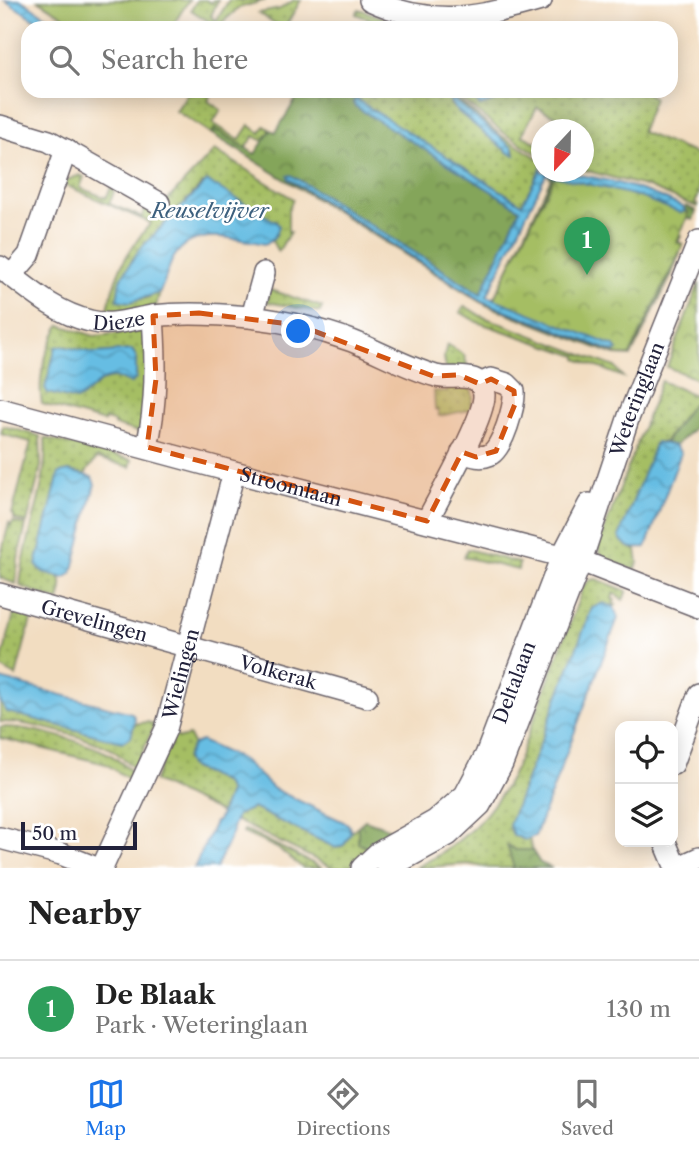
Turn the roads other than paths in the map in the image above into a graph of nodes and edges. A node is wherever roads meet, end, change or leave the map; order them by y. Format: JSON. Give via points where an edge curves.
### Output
{"nodes":[{"id":1,"x":370,"y":0,"type":"edge"},
{"id":2,"x":541,"y":0,"type":"edge"},
{"id":3,"x":0,"y":126,"type":"edge"},
{"id":4,"x":66,"y":150,"type":"junction"},
{"id":5,"x":159,"y":203,"type":"dead end"},
{"id":6,"x":699,"y":242,"type":"edge"},
{"id":7,"x":5,"y":271,"type":"edge"},
{"id":8,"x":264,"y":272,"type":"dead end"},
{"id":9,"x":153,"y":316,"type":"junction"},
{"id":10,"x":252,"y":317,"type":"junction"},
{"id":11,"x":480,"y":384,"type":"junction"},
{"id":12,"x":0,"y":409,"type":"edge"},
{"id":13,"x":147,"y":447,"type":"junction"},
{"id":14,"x":463,"y":452,"type":"junction"},
{"id":15,"x":234,"y":472,"type":"junction"},
{"id":16,"x":427,"y":521,"type":"junction"},
{"id":17,"x":572,"y":558,"type":"junction"},
{"id":18,"x":0,"y":594,"type":"edge"},
{"id":19,"x":699,"y":607,"type":"edge"},
{"id":20,"x":188,"y":647,"type":"junction"},
{"id":21,"x":699,"y":694,"type":"edge"},
{"id":22,"x":367,"y":697,"type":"dead end"},
{"id":23,"x":678,"y":751,"type":"edge"},
{"id":24,"x":0,"y":838,"type":"edge"},
{"id":25,"x":667,"y":847,"type":"edge"},
{"id":26,"x":699,"y":858,"type":"edge"},
{"id":27,"x":96,"y":868,"type":"edge"},
{"id":28,"x":102,"y":868,"type":"edge"},
{"id":29,"x":362,"y":868,"type":"edge"},
{"id":30,"x":388,"y":868,"type":"edge"},
{"id":31,"x":677,"y":868,"type":"edge"}],
"edges":[{"from":1,"to":2,"type":"street","via":[[430,17],[476,17]]},
{"from":3,"to":4,"type":"street"},
{"from":4,"to":5,"type":"street"},
{"from":4,"to":7,"type":"street","via":[[29,255]]},
{"from":6,"to":17,"type":"street","name":"Weteringlaan"},
{"from":7,"to":9,"type":"street","name":"Dieze","via":[[47,304],[82,319],[117,324]]},
{"from":8,"to":10,"type":"street"},
{"from":9,"to":10,"type":"street","name":"Dieze"},
{"from":9,"to":13,"type":"street","via":[[156,379]]},
{"from":10,"to":11,"type":"street","name":"Dieze","via":[[350,340],[433,376],[460,375]]},
{"from":11,"to":14,"type":"street","via":[[484,395],[481,408]]},
{"from":11,"to":14,"type":"street","name":"Dieze","via":[[491,379],[507,384],[514,390],[515,404],[496,450],[476,457]]},
{"from":12,"to":13,"type":"street","name":"Stroomlaan"},
{"from":13,"to":15,"type":"street","name":"Stroomlaan"},
{"from":14,"to":16,"type":"street"},
{"from":15,"to":16,"type":"street","name":"Stroomlaan"},
{"from":15,"to":20,"type":"street","name":"Wielingen"},
{"from":16,"to":17,"type":"street","name":"Stroomlaan"},
{"from":17,"to":19,"type":"street","name":"Stroomlaan"},
{"from":17,"to":29,"type":"street","name":"Deltalaan","via":[[465,795],[435,821]]},
{"from":17,"to":30,"type":"street","name":"Deltalaan","via":[[502,764],[480,806],[448,835]]},
{"from":18,"to":20,"type":"street","name":"Grevelingen"},
{"from":20,"to":22,"type":"street","name":"Volkerak"},
{"from":20,"to":28,"type":"street","name":"Wielingen","via":[[166,729]]},
{"from":21,"to":23,"type":"street"},
{"from":24,"to":27,"type":"street"},
{"from":25,"to":31,"type":"street"},
{"from":26,"to":31,"type":"street"}]}
